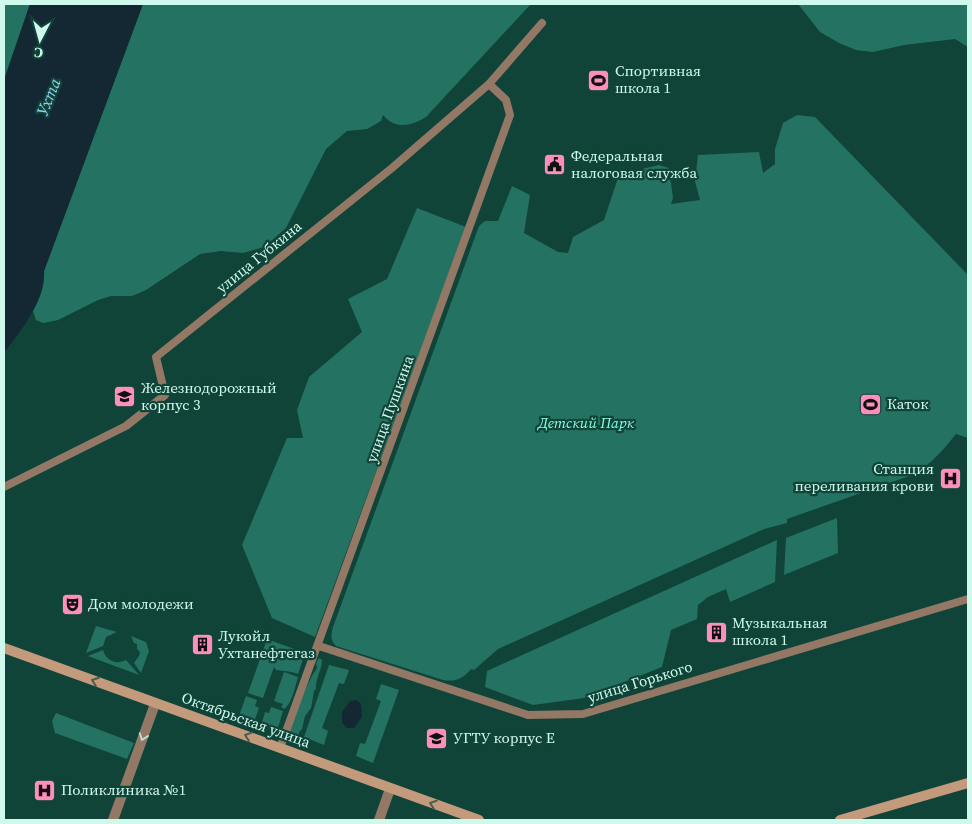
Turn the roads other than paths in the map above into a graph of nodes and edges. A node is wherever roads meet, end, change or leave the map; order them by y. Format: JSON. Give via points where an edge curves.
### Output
{"nodes":[{"id":1,"x":542,"y":23,"type":"dead end"},
{"id":2,"x":489,"y":84,"type":"junction"},
{"id":3,"x":4,"y":487,"type":"edge"},
{"id":4,"x":968,"y":599,"type":"edge"},
{"id":5,"x":319,"y":646,"type":"junction"},
{"id":6,"x":4,"y":648,"type":"edge"},
{"id":7,"x":155,"y":704,"type":"junction"},
{"id":8,"x":280,"y":748,"type":"junction"},
{"id":9,"x":968,"y":783,"type":"edge"},
{"id":10,"x":390,"y":789,"type":"junction"},
{"id":11,"x":114,"y":820,"type":"edge"},
{"id":12,"x":379,"y":820,"type":"edge"},
{"id":13,"x":479,"y":820,"type":"edge"},
{"id":14,"x":840,"y":820,"type":"edge"}],
"edges":[{"from":1,"to":2,"type":"street","name":"улица Губкина"},
{"from":2,"to":3,"type":"street","name":"улица Губкина","via":[[392,168],[156,357],[165,395],[126,426]]},
{"from":2,"to":5,"type":"street","name":"улица Пушкина","via":[[506,100],[510,115]]},
{"from":4,"to":5,"type":"street","name":"улица Горького","via":[[583,714],[528,715]]},
{"from":5,"to":8,"type":"street","name":"улица Пушкина"},
{"from":7,"to":6,"type":"main road","name":"Октябрьская улица","one_way":true},
{"from":8,"to":7,"type":"main road","name":"Октябрьская улица","one_way":true},
{"from":7,"to":11,"type":"street","one_way":true},
{"from":8,"to":10,"type":"main road","name":"Октябрьская улица"},
{"from":9,"to":14,"type":"main road"},
{"from":10,"to":12,"type":"street"},
{"from":13,"to":10,"type":"main road","name":"Октябрьская улица","one_way":true}]}
